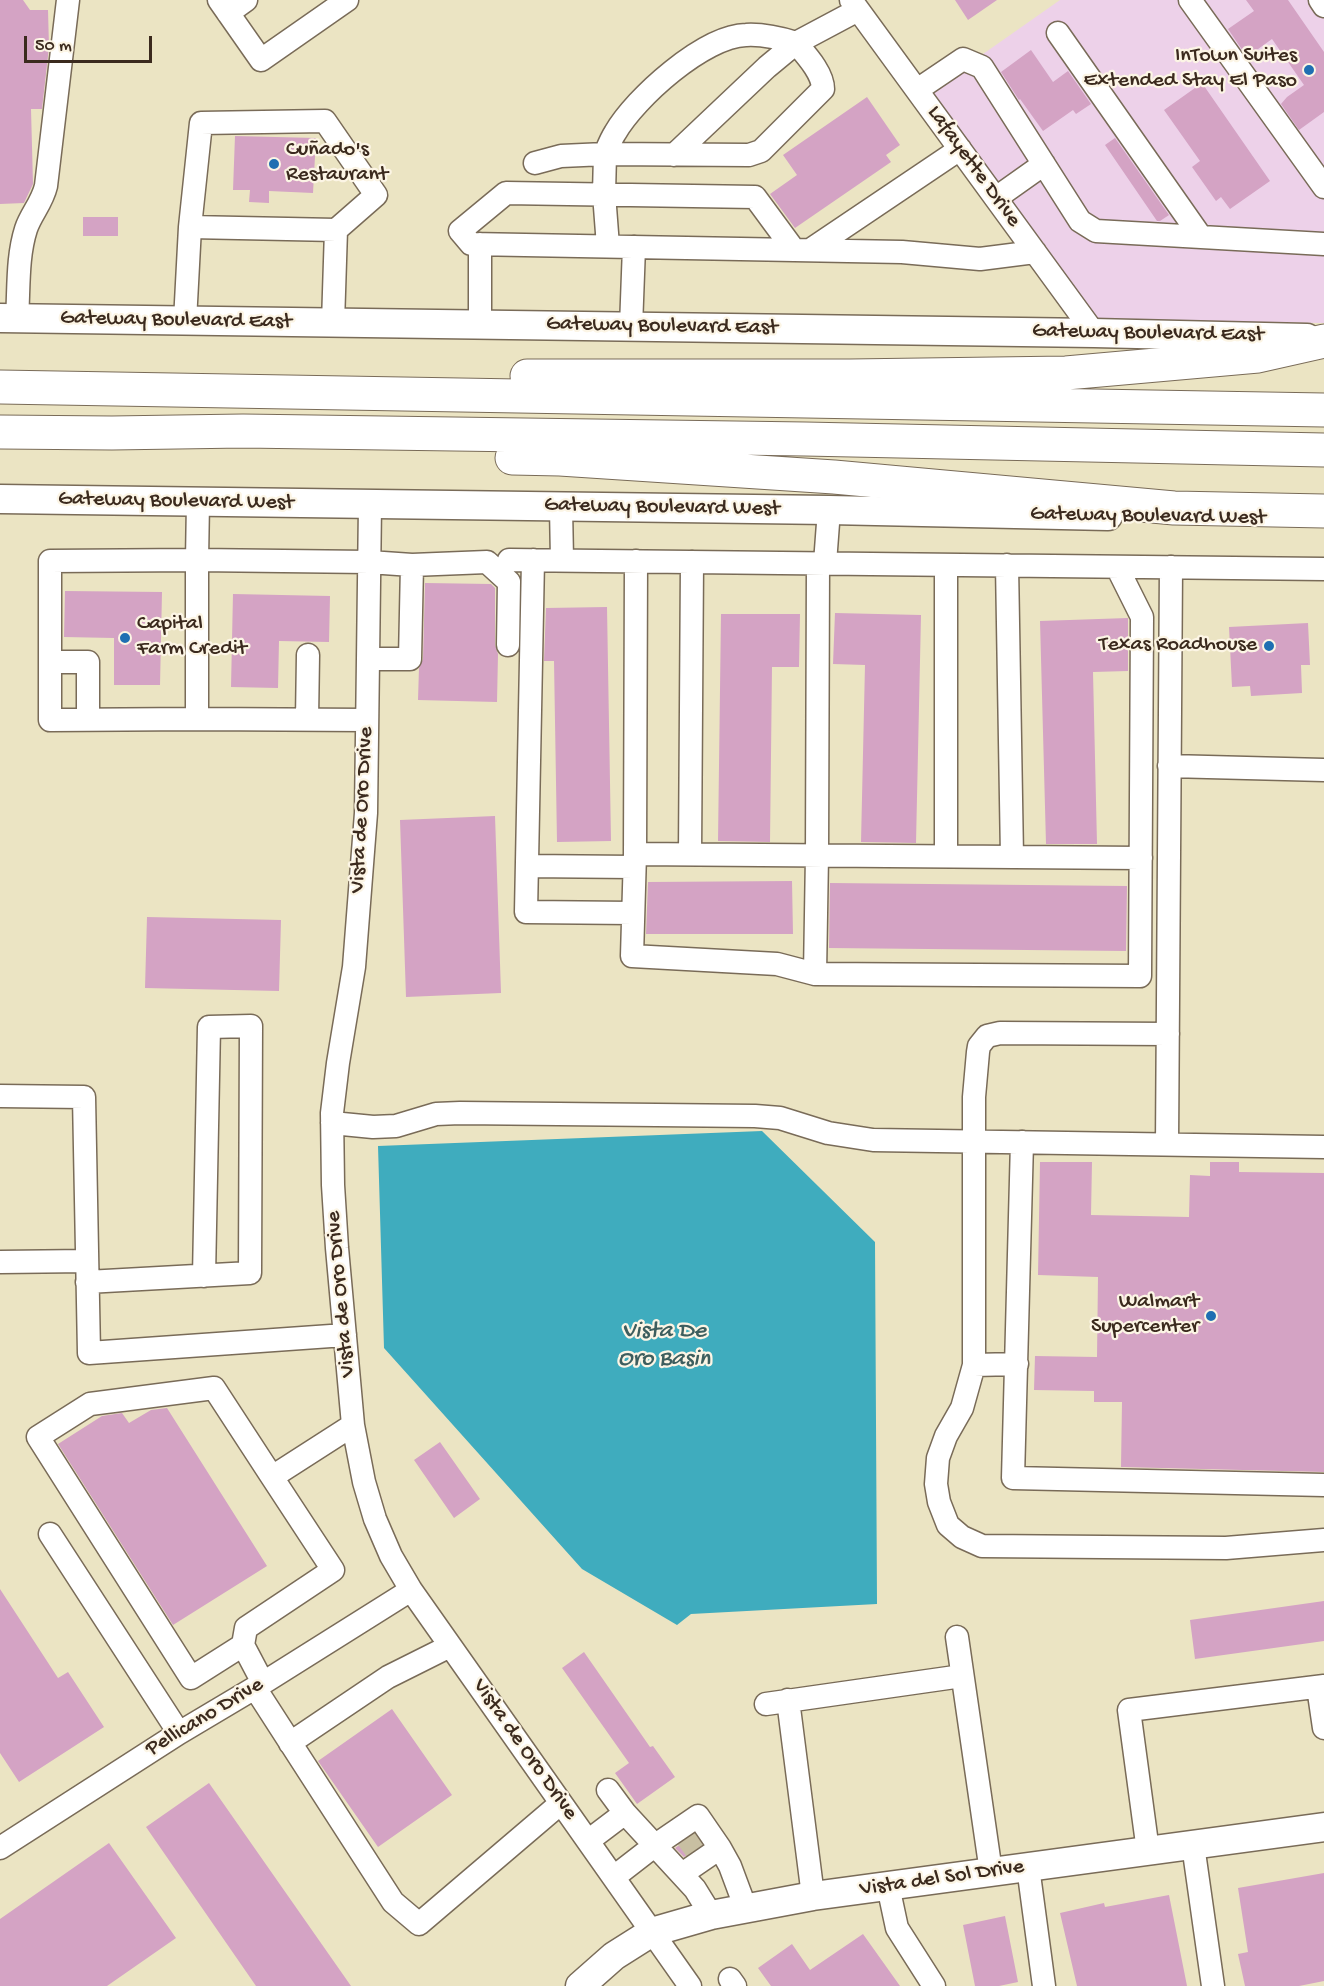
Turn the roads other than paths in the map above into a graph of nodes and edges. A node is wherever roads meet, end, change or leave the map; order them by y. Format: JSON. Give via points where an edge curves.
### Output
{"nodes":[{"id":1,"x":68,"y":0,"type":"edge"},
{"id":2,"x":246,"y":0,"type":"edge"},
{"id":3,"x":347,"y":0,"type":"edge"},
{"id":4,"x":1190,"y":0,"type":"edge"},
{"id":5,"x":1320,"y":0,"type":"edge"},
{"id":6,"x":855,"y":5,"type":"edge"},
{"id":7,"x":223,"y":6,"type":"edge"},
{"id":8,"x":1324,"y":6,"type":"edge"},
{"id":9,"x":1058,"y":33,"type":"dead end"},
{"id":10,"x":796,"y":42,"type":"junction"},
{"id":11,"x":917,"y":90,"type":"junction"},
{"id":12,"x":960,"y":149,"type":"junction"},
{"id":13,"x":605,"y":154,"type":"junction"},
{"id":14,"x":674,"y":155,"type":"junction"},
{"id":15,"x":535,"y":163,"type":"dead end"},
{"id":16,"x":1044,"y":164,"type":"junction"},
{"id":17,"x":1324,"y":187,"type":"edge"},
{"id":18,"x":604,"y":194,"type":"junction"},
{"id":19,"x":996,"y":198,"type":"junction"},
{"id":20,"x":190,"y":227,"type":"junction"},
{"id":21,"x":336,"y":230,"type":"junction"},
{"id":22,"x":1201,"y":237,"type":"junction"},
{"id":23,"x":480,"y":244,"type":"junction"},
{"id":24,"x":1324,"y":244,"type":"edge"},
{"id":25,"x":608,"y":246,"type":"junction"},
{"id":26,"x":634,"y":247,"type":"junction"},
{"id":27,"x":802,"y":250,"type":"junction"},
{"id":28,"x":1035,"y":252,"type":"junction"},
{"id":29,"x":8,"y":318,"type":"edge"},
{"id":30,"x":185,"y":321,"type":"junction"},
{"id":31,"x":333,"y":323,"type":"junction"},
{"id":32,"x":480,"y":325,"type":"junction"},
{"id":33,"x":631,"y":327,"type":"junction"},
{"id":34,"x":1094,"y":333,"type":"junction"},
{"id":35,"x":1324,"y":339,"type":"edge"},
{"id":36,"x":0,"y":387,"type":"edge"},
{"id":37,"x":382,"y":395,"type":"junction"},
{"id":38,"x":1324,"y":410,"type":"edge"},
{"id":39,"x":0,"y":432,"type":"edge"},
{"id":40,"x":112,"y":433,"type":"junction"},
{"id":41,"x":1324,"y":450,"type":"edge"},
{"id":42,"x":0,"y":499,"type":"edge"},
{"id":43,"x":198,"y":502,"type":"junction"},
{"id":44,"x":370,"y":505,"type":"junction"},
{"id":45,"x":561,"y":507,"type":"junction"},
{"id":46,"x":829,"y":510,"type":"junction"},
{"id":47,"x":1324,"y":511,"type":"edge"},
{"id":48,"x":1324,"y":521,"type":"edge"},
{"id":49,"x":197,"y":560,"type":"junction"},
{"id":50,"x":509,"y":560,"type":"dead end"},
{"id":51,"x":534,"y":560,"type":"junction"},
{"id":52,"x":562,"y":560,"type":"junction"},
{"id":53,"x":636,"y":561,"type":"junction"},
{"id":54,"x":369,"y":562,"type":"junction"},
{"id":55,"x":692,"y":562,"type":"junction"},
{"id":56,"x":821,"y":563,"type":"junction"},
{"id":57,"x":412,"y":565,"type":"junction"},
{"id":58,"x":946,"y":565,"type":"junction"},
{"id":59,"x":1008,"y":565,"type":"junction"},
{"id":60,"x":1117,"y":567,"type":"junction"},
{"id":61,"x":1171,"y":567,"type":"junction"},
{"id":62,"x":1324,"y":569,"type":"edge"},
{"id":63,"x":508,"y":645,"type":"dead end"},
{"id":64,"x":308,"y":655,"type":"dead end"},
{"id":65,"x":368,"y":658,"type":"junction"},
{"id":66,"x":50,"y":662,"type":"junction"},
{"id":67,"x":197,"y":718,"type":"junction"},
{"id":68,"x":88,"y":719,"type":"junction"},
{"id":69,"x":307,"y":719,"type":"junction"},
{"id":70,"x":368,"y":720,"type":"junction"},
{"id":71,"x":1169,"y":766,"type":"junction"},
{"id":72,"x":1324,"y":770,"type":"edge"},
{"id":73,"x":690,"y":854,"type":"junction"},
{"id":74,"x":817,"y":855,"type":"junction"},
{"id":75,"x":946,"y":856,"type":"junction"},
{"id":76,"x":1012,"y":857,"type":"junction"},
{"id":77,"x":1141,"y":858,"type":"junction"},
{"id":78,"x":634,"y":860,"type":"junction"},
{"id":79,"x":527,"y":866,"type":"junction"},
{"id":80,"x":633,"y":913,"type":"junction"},
{"id":81,"x":815,"y":974,"type":"junction"},
{"id":82,"x":1168,"y":1034,"type":"junction"},
{"id":83,"x":0,"y":1096,"type":"edge"},
{"id":84,"x":332,"y":1124,"type":"junction"},
{"id":85,"x":975,"y":1141,"type":"junction"},
{"id":86,"x":1022,"y":1142,"type":"junction"},
{"id":87,"x":1167,"y":1144,"type":"junction"},
{"id":88,"x":1324,"y":1147,"type":"edge"},
{"id":89,"x":0,"y":1262,"type":"edge"},
{"id":90,"x":87,"y":1272,"type":"junction"},
{"id":91,"x":204,"y":1276,"type":"junction"},
{"id":92,"x":345,"y":1335,"type":"junction"},
{"id":93,"x":1017,"y":1364,"type":"junction"},
{"id":94,"x":974,"y":1365,"type":"junction"},
{"id":95,"x":353,"y":1425,"type":"junction"},
{"id":96,"x":272,"y":1477,"type":"junction"},
{"id":97,"x":1324,"y":1485,"type":"edge"},
{"id":98,"x":50,"y":1534,"type":"dead end"},
{"id":99,"x":1324,"y":1540,"type":"edge"},
{"id":100,"x":411,"y":1590,"type":"junction"},
{"id":101,"x":957,"y":1637,"type":"dead end"},
{"id":102,"x":243,"y":1645,"type":"junction"},
{"id":103,"x":450,"y":1646,"type":"junction"},
{"id":104,"x":962,"y":1676,"type":"junction"},
{"id":105,"x":259,"y":1685,"type":"junction"},
{"id":106,"x":1321,"y":1686,"type":"edge"},
{"id":107,"x":1324,"y":1728,"type":"edge"},
{"id":108,"x":178,"y":1733,"type":"junction"},
{"id":109,"x":290,"y":1743,"type":"junction"},
{"id":110,"x":608,"y":1790,"type":"dead end"},
{"id":111,"x":561,"y":1803,"type":"junction"},
{"id":112,"x":625,"y":1814,"type":"junction"},
{"id":113,"x":1324,"y":1827,"type":"edge"},
{"id":114,"x":588,"y":1841,"type":"junction"},
{"id":115,"x":2,"y":1842,"type":"edge"},
{"id":116,"x":697,"y":1845,"type":"junction"},
{"id":117,"x":1193,"y":1845,"type":"junction"},
{"id":118,"x":654,"y":1846,"type":"junction"},
{"id":119,"x":1148,"y":1851,"type":"junction"},
{"id":120,"x":1028,"y":1867,"type":"junction"},
{"id":121,"x":991,"y":1872,"type":"junction"},
{"id":122,"x":682,"y":1874,"type":"junction"},
{"id":123,"x":614,"y":1877,"type":"junction"},
{"id":124,"x":888,"y":1886,"type":"junction"},
{"id":125,"x":813,"y":1896,"type":"junction"},
{"id":126,"x":746,"y":1909,"type":"junction"},
{"id":127,"x":711,"y":1915,"type":"junction"},
{"id":128,"x":652,"y":1932,"type":"junction"},
{"id":129,"x":580,"y":1986,"type":"edge"},
{"id":130,"x":690,"y":1986,"type":"edge"},
{"id":131,"x":934,"y":1986,"type":"edge"},
{"id":132,"x":1044,"y":1986,"type":"edge"},
{"id":133,"x":1213,"y":1986,"type":"edge"}],
"edges":[{"from":1,"to":29,"type":"street","via":[[46,186],[27,226]]},
{"from":2,"to":7,"type":"street"},
{"from":3,"to":7,"type":"street","via":[[261,60]]},
{"from":4,"to":17,"type":"street"},
{"from":5,"to":8,"type":"street"},
{"from":6,"to":10,"type":"street"},
{"from":6,"to":11,"type":"street","name":"Lafayette Drive"},
{"from":9,"to":22,"type":"street"},
{"from":10,"to":13,"type":"street","via":[[744,35],[717,41],[699,51],[633,110],[615,132]]},
{"from":10,"to":14,"type":"street"},
{"from":10,"to":14,"type":"street","via":[[814,67],[823,89],[761,151]]},
{"from":11,"to":12,"type":"street","name":"Lafayette Drive"},
{"from":11,"to":16,"type":"street","via":[[963,59],[982,67]]},
{"from":12,"to":19,"type":"street","name":"Lafayette Drive"},
{"from":12,"to":27,"type":"street"},
{"from":13,"to":14,"type":"street"},
{"from":13,"to":15,"type":"street","via":[[561,156]]},
{"from":13,"to":18,"type":"street"},
{"from":16,"to":19,"type":"street"},
{"from":16,"to":22,"type":"street","via":[[1080,221],[1096,231]]},
{"from":18,"to":23,"type":"street","via":[[506,193],[460,231],[471,244]]},
{"from":18,"to":25,"type":"street"},
{"from":18,"to":27,"type":"street","via":[[755,197]]},
{"from":19,"to":28,"type":"street","name":"Lafayette Drive"},
{"from":20,"to":21,"type":"street"},
{"from":20,"to":21,"type":"street","via":[[201,123],[325,121],[376,195]]},
{"from":20,"to":30,"type":"street"},
{"from":21,"to":31,"type":"street"},
{"from":22,"to":24,"type":"street"},
{"from":23,"to":25,"type":"street"},
{"from":23,"to":32,"type":"street"},
{"from":25,"to":26,"type":"street"},
{"from":26,"to":27,"type":"street"},
{"from":26,"to":33,"type":"street"},
{"from":27,"to":28,"type":"street","via":[[902,252],[980,259]]},
{"from":28,"to":34,"type":"street","name":"Lafayette Drive"},
{"from":29,"to":30,"type":"main road","name":"Gateway Boulevard East"},
{"from":30,"to":31,"type":"main road","name":"Gateway Boulevard East"},
{"from":31,"to":32,"type":"main road","name":"Gateway Boulevard East"},
{"from":32,"to":33,"type":"main road","name":"Gateway Boulevard East"},
{"from":33,"to":34,"type":"main road","name":"Gateway Boulevard East"},
{"from":34,"to":35,"type":"main road","name":"Gateway Boulevard East"},
{"from":35,"to":37,"type":"highway","via":[[1258,356],[1066,373],[536,375]]},
{"from":36,"to":37,"type":"highway"},
{"from":37,"to":38,"type":"highway"},
{"from":39,"to":40,"type":"highway"},
{"from":40,"to":41,"type":"highway","via":[[267,431]]},
{"from":40,"to":47,"type":"highway","via":[[276,453],[560,459],[846,478],[1174,508]]},
{"from":42,"to":43,"type":"main road","name":"Gateway Boulevard West"},
{"from":43,"to":44,"type":"main road","name":"Gateway Boulevard West"},
{"from":43,"to":49,"type":"street"},
{"from":44,"to":45,"type":"main road","name":"Gateway Boulevard West"},
{"from":44,"to":54,"type":"street","name":"Vista de Oro Drive"},
{"from":45,"to":46,"type":"main road","name":"Gateway Boulevard West"},
{"from":45,"to":52,"type":"street"},
{"from":46,"to":48,"type":"main road","name":"Gateway Boulevard West"},
{"from":46,"to":56,"type":"street"},
{"from":49,"to":54,"type":"street"},
{"from":49,"to":66,"type":"street","via":[[50,561]]},
{"from":49,"to":67,"type":"street"},
{"from":50,"to":51,"type":"street"},
{"from":51,"to":52,"type":"street"},
{"from":51,"to":79,"type":"street"},
{"from":52,"to":53,"type":"street"},
{"from":53,"to":55,"type":"street"},
{"from":53,"to":78,"type":"street"},
{"from":54,"to":57,"type":"street"},
{"from":54,"to":65,"type":"street","name":"Vista de Oro Drive"},
{"from":55,"to":56,"type":"street"},
{"from":55,"to":73,"type":"street"},
{"from":56,"to":58,"type":"street"},
{"from":56,"to":74,"type":"street"},
{"from":57,"to":63,"type":"street","via":[[487,561],[509,582]]},
{"from":57,"to":65,"type":"street","via":[[410,659]]},
{"from":58,"to":59,"type":"street"},
{"from":58,"to":75,"type":"street"},
{"from":59,"to":60,"type":"street"},
{"from":59,"to":76,"type":"street"},
{"from":60,"to":61,"type":"street"},
{"from":60,"to":77,"type":"street","via":[[1142,617]]},
{"from":61,"to":62,"type":"street"},
{"from":61,"to":71,"type":"street"},
{"from":64,"to":69,"type":"street"},
{"from":65,"to":70,"type":"street","name":"Vista de Oro Drive"},
{"from":66,"to":68,"type":"street","via":[[88,662]]},
{"from":66,"to":68,"type":"street","via":[[50,720]]},
{"from":67,"to":68,"type":"street"},
{"from":67,"to":69,"type":"street"},
{"from":69,"to":70,"type":"street"},
{"from":70,"to":84,"type":"street","name":"Vista de Oro Drive","via":[[366,813],[354,967]]},
{"from":71,"to":72,"type":"street"},
{"from":71,"to":82,"type":"street"},
{"from":73,"to":74,"type":"street"},
{"from":73,"to":78,"type":"street"},
{"from":74,"to":75,"type":"street"},
{"from":74,"to":81,"type":"street"},
{"from":75,"to":76,"type":"street"},
{"from":76,"to":77,"type":"street"},
{"from":77,"to":81,"type":"street","via":[[1140,976]]},
{"from":78,"to":79,"type":"street"},
{"from":78,"to":80,"type":"street"},
{"from":79,"to":80,"type":"street","via":[[526,912]]},
{"from":80,"to":81,"type":"street","via":[[632,956],[777,964]]},
{"from":82,"to":85,"type":"street","via":[[1023,1032],[987,1036],[978,1052]]},
{"from":82,"to":87,"type":"street"},
{"from":83,"to":90,"type":"street","via":[[84,1097]]},
{"from":84,"to":85,"type":"street","via":[[396,1126],[436,1114],[460,1113],[755,1116],[780,1118],[828,1133],[873,1140]]},
{"from":84,"to":92,"type":"street","name":"Vista de Oro Drive"},
{"from":85,"to":86,"type":"street"},
{"from":85,"to":94,"type":"street"},
{"from":86,"to":87,"type":"street"},
{"from":86,"to":93,"type":"street"},
{"from":87,"to":88,"type":"street"},
{"from":89,"to":90,"type":"street"},
{"from":90,"to":91,"type":"street"},
{"from":90,"to":92,"type":"street","via":[[89,1353]]},
{"from":91,"to":91,"type":"street","via":[[249,1273],[251,1026],[209,1027]]},
{"from":92,"to":95,"type":"street","name":"Vista de Oro Drive"},
{"from":93,"to":94,"type":"street"},
{"from":93,"to":97,"type":"street","via":[[1013,1478]]},
{"from":94,"to":99,"type":"street","via":[[962,1408],[938,1458],[936,1484],[948,1525],[962,1537],[982,1546],[1084,1548],[1226,1548]]},
{"from":95,"to":96,"type":"street"},
{"from":95,"to":100,"type":"street","name":"Vista de Oro Drive","via":[[375,1519]]},
{"from":96,"to":102,"type":"street","via":[[333,1570],[246,1628]]},
{"from":96,"to":102,"type":"street","via":[[214,1388],[90,1404],[38,1437],[191,1678]]},
{"from":98,"to":108,"type":"street"},
{"from":100,"to":103,"type":"street","name":"Vista de Oro Drive"},
{"from":100,"to":105,"type":"street","name":"Pellicano Drive"},
{"from":101,"to":104,"type":"street"},
{"from":102,"to":105,"type":"street"},
{"from":103,"to":109,"type":"street","via":[[388,1677]]},
{"from":103,"to":111,"type":"street","name":"Vista de Oro Drive"},
{"from":104,"to":121,"type":"street"},
{"from":104,"to":125,"type":"street","via":[[777,1702]]},
{"from":105,"to":108,"type":"street","name":"Pellicano Drive"},
{"from":105,"to":109,"type":"street"},
{"from":106,"to":107,"type":"street"},
{"from":106,"to":119,"type":"street","via":[[1129,1710]]},
{"from":108,"to":115,"type":"street","name":"Pellicano Drive"},
{"from":109,"to":111,"type":"street","via":[[393,1902],[419,1924]]},
{"from":110,"to":112,"type":"street"},
{"from":111,"to":114,"type":"street","name":"Vista de Oro Drive"},
{"from":112,"to":114,"type":"street"},
{"from":112,"to":118,"type":"street"},
{"from":113,"to":117,"type":"main road","name":"Vista del Sol Drive"},
{"from":114,"to":123,"type":"street","name":"Vista de Oro Drive"},
{"from":116,"to":118,"type":"street"},
{"from":116,"to":122,"type":"street"},
{"from":116,"to":126,"type":"street","via":[[730,1866]]},
{"from":117,"to":119,"type":"main road","name":"Vista del Sol Drive"},
{"from":117,"to":133,"type":"street"},
{"from":118,"to":122,"type":"street"},
{"from":118,"to":123,"type":"street"},
{"from":119,"to":120,"type":"main road","name":"Vista del Sol Drive"},
{"from":120,"to":121,"type":"main road","name":"Vista del Sol Drive"},
{"from":120,"to":132,"type":"street"},
{"from":121,"to":124,"type":"main road","name":"Vista del Sol Drive"},
{"from":122,"to":127,"type":"street"},
{"from":123,"to":128,"type":"street","name":"Vista de Oro Drive"},
{"from":124,"to":125,"type":"main road","name":"Vista del Sol Drive"},
{"from":124,"to":131,"type":"street","via":[[897,1928]]},
{"from":125,"to":126,"type":"main road","name":"Vista del Sol Drive"},
{"from":126,"to":127,"type":"main road","name":"Vista del Sol Drive"},
{"from":127,"to":128,"type":"main road","name":"Vista del Sol Drive"},
{"from":128,"to":129,"type":"main road","name":"Vista del Sol Drive","via":[[614,1956]]},
{"from":128,"to":130,"type":"street","name":"Vista de Oro Drive"}]}
